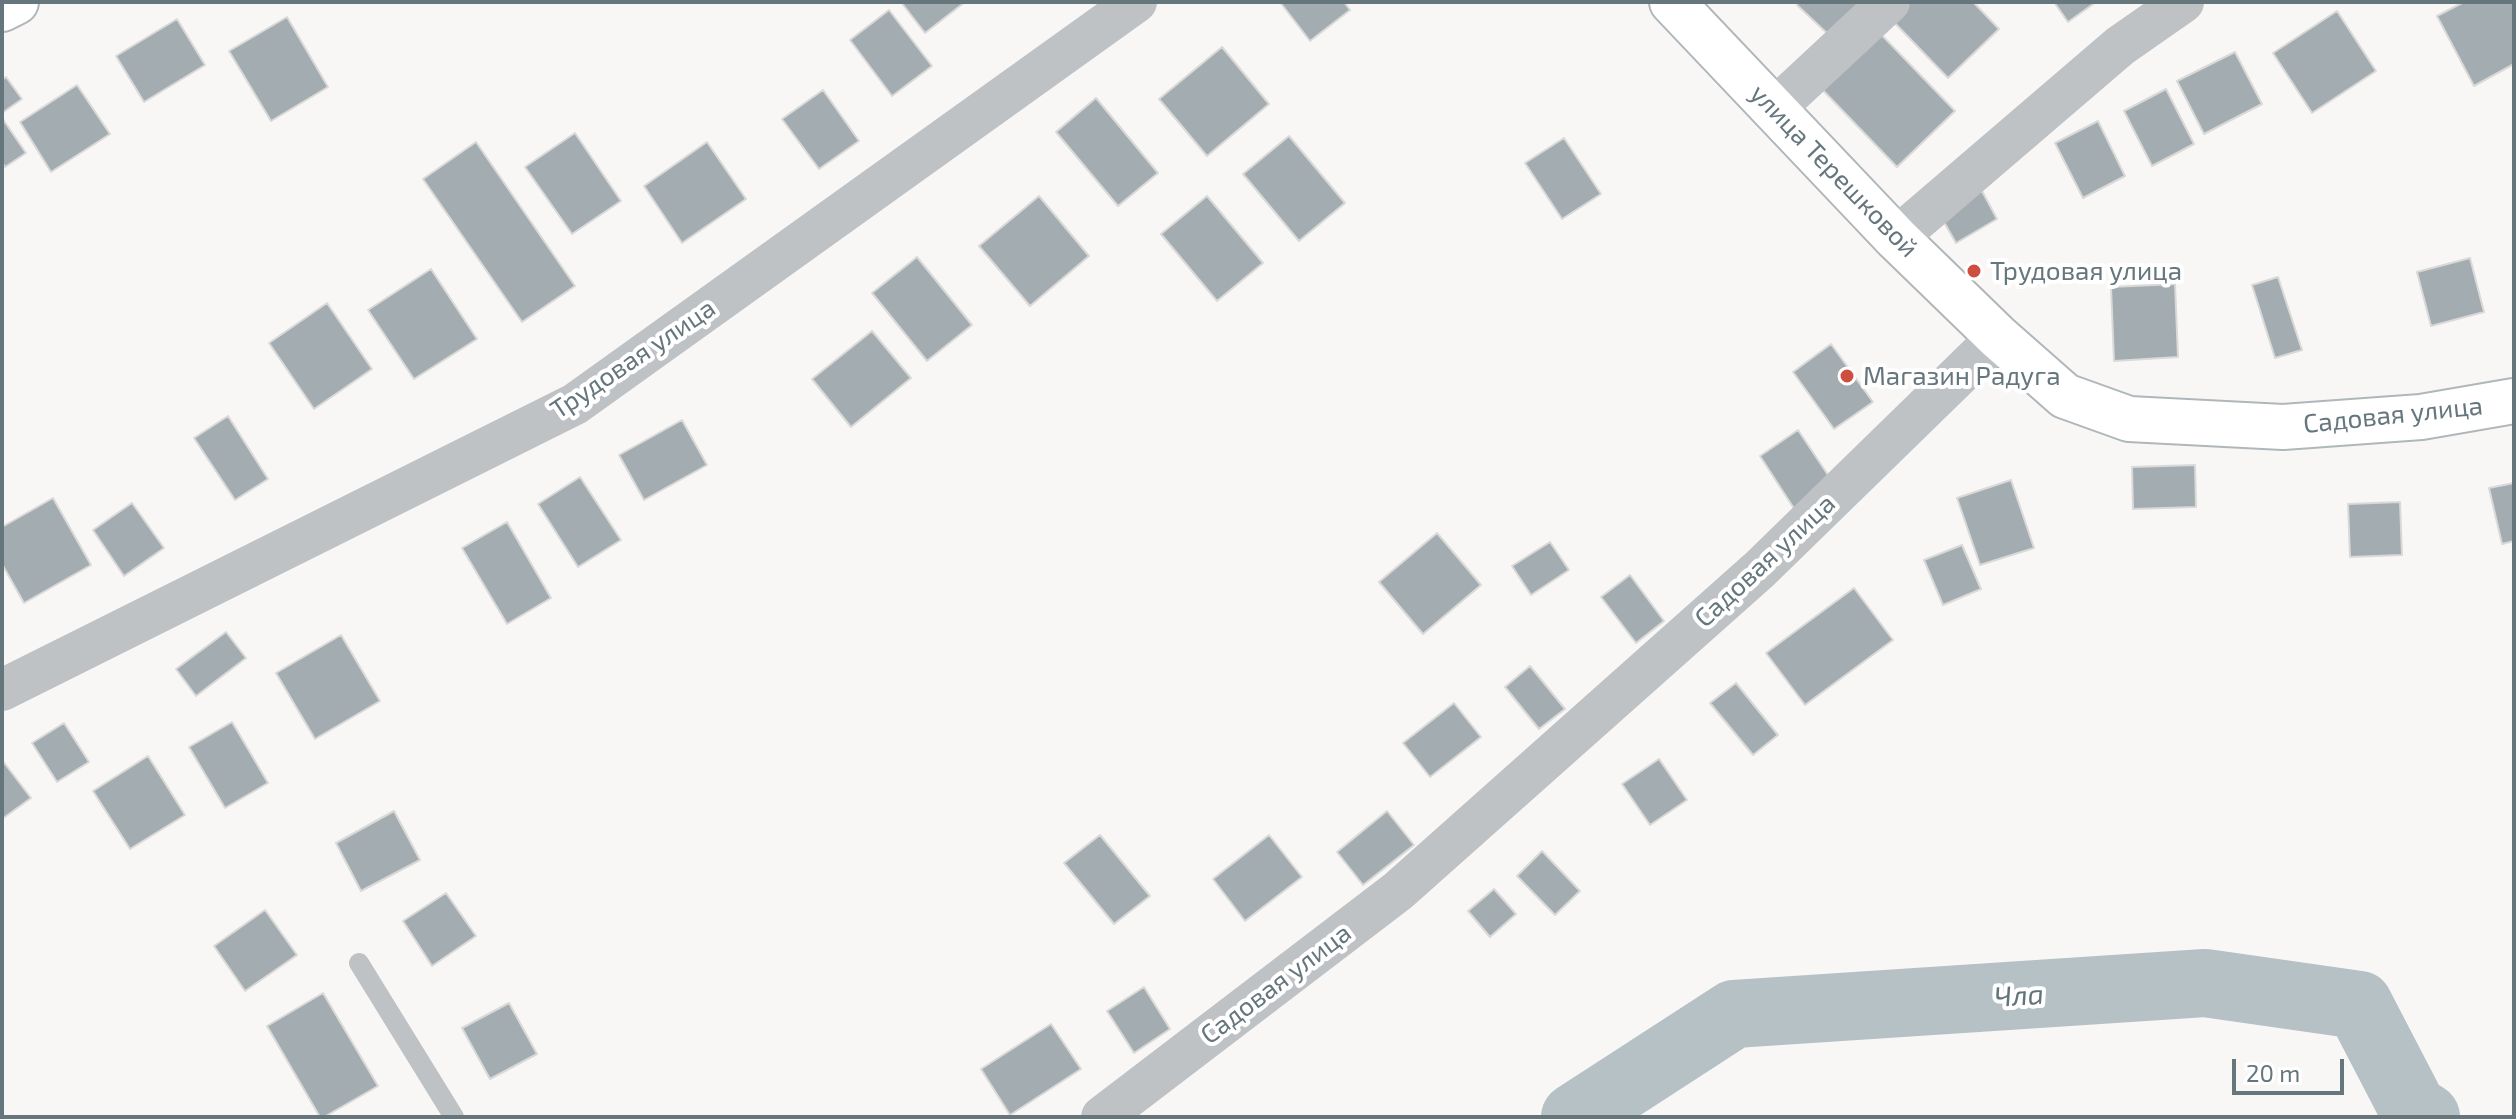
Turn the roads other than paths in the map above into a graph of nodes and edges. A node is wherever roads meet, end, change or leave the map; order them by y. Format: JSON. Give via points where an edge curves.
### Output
{"nodes":[{"id":1,"x":16,"y":2,"type":"edge"},
{"id":2,"x":1136,"y":2,"type":"edge"},
{"id":3,"x":1672,"y":2,"type":"edge"},
{"id":4,"x":1889,"y":2,"type":"edge"},
{"id":5,"x":2183,"y":2,"type":"edge"},
{"id":6,"x":2,"y":9,"type":"edge"},
{"id":7,"x":1774,"y":109,"type":"junction"},
{"id":8,"x":1896,"y":238,"type":"junction"},
{"id":9,"x":1998,"y":337,"type":"junction"},
{"id":10,"x":2514,"y":401,"type":"edge"},
{"id":11,"x":2,"y":690,"type":"edge"},
{"id":12,"x":359,"y":963,"type":"dead end"},
{"id":13,"x":454,"y":1117,"type":"edge"},
{"id":14,"x":1102,"y":1117,"type":"edge"}],
"edges":[{"from":1,"to":6,"type":"street"},
{"from":2,"to":11,"type":"street","name":"Трудовая улица","via":[[575,404]]},
{"from":3,"to":7,"type":"street","name":"улица Терешковой"},
{"from":4,"to":7,"type":"street"},
{"from":5,"to":8,"type":"street","via":[[2120,46]]},
{"from":7,"to":8,"type":"street","name":"улица Терешковой"},
{"from":8,"to":9,"type":"street","name":"улица Терешковой"},
{"from":9,"to":10,"type":"street","name":"Садовая улица","via":[[2065,396],[2129,419],[2283,427],[2421,417]]},
{"from":9,"to":14,"type":"street","name":"Садовая улица","via":[[1760,569],[1398,891]]},
{"from":12,"to":13,"type":"lane"}]}
